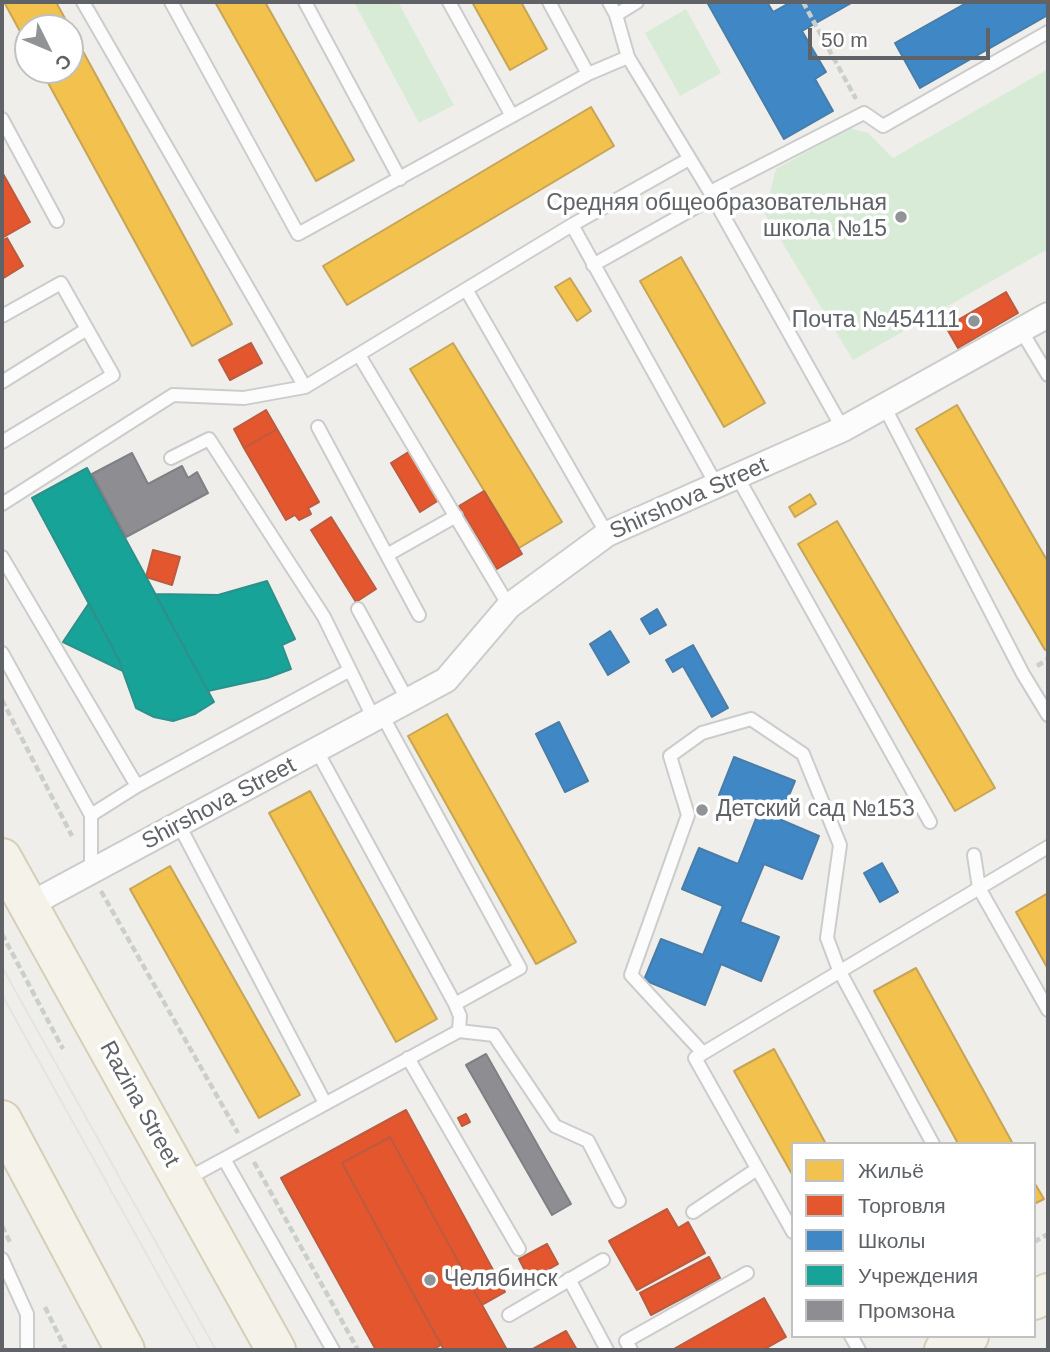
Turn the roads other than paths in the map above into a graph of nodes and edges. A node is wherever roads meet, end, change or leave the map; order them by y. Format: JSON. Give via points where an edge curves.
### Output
{"nodes":[{"id":1,"x":83,"y":2,"type":"edge"},
{"id":2,"x":171,"y":2,"type":"edge"},
{"id":3,"x":304,"y":2,"type":"edge"},
{"id":4,"x":449,"y":2,"type":"edge"},
{"id":5,"x":549,"y":2,"type":"edge"},
{"id":6,"x":608,"y":2,"type":"edge"},
{"id":7,"x":637,"y":2,"type":"edge"},
{"id":8,"x":616,"y":15,"type":"junction"},
{"id":9,"x":1048,"y":32,"type":"edge"},
{"id":10,"x":628,"y":57,"type":"junction"},
{"id":11,"x":588,"y":74,"type":"junction"},
{"id":12,"x":512,"y":117,"type":"junction"},
{"id":13,"x":2,"y":119,"type":"edge"},
{"id":14,"x":690,"y":159,"type":"junction"},
{"id":15,"x":400,"y":179,"type":"junction"},
{"id":16,"x":711,"y":195,"type":"junction"},
{"id":17,"x":57,"y":221,"type":"dead end"},
{"id":18,"x":572,"y":225,"type":"junction"},
{"id":19,"x":593,"y":265,"type":"junction"},
{"id":20,"x":467,"y":291,"type":"junction"},
{"id":21,"x":1048,"y":314,"type":"edge"},
{"id":22,"x":2,"y":316,"type":"edge"},
{"id":23,"x":87,"y":329,"type":"junction"},
{"id":24,"x":1022,"y":331,"type":"junction"},
{"id":25,"x":359,"y":355,"type":"junction"},
{"id":26,"x":1048,"y":375,"type":"edge"},
{"id":27,"x":2,"y":382,"type":"edge"},
{"id":28,"x":305,"y":387,"type":"junction"},
{"id":29,"x":884,"y":406,"type":"junction"},
{"id":30,"x":318,"y":427,"type":"dead end"},
{"id":31,"x":843,"y":429,"type":"junction"},
{"id":32,"x":2,"y":442,"type":"edge"},
{"id":33,"x":171,"y":458,"type":"dead end"},
{"id":34,"x":727,"y":482,"type":"junction"},
{"id":35,"x":2,"y":504,"type":"edge"},
{"id":36,"x":456,"y":516,"type":"junction"},
{"id":37,"x":607,"y":534,"type":"junction"},
{"id":38,"x":387,"y":555,"type":"junction"},
{"id":39,"x":2,"y":557,"type":"edge"},
{"id":40,"x":509,"y":606,"type":"junction"},
{"id":41,"x":358,"y":608,"type":"dead end"},
{"id":42,"x":419,"y":615,"type":"dead end"},
{"id":43,"x":2,"y":653,"type":"edge"},
{"id":44,"x":350,"y":670,"type":"junction"},
{"id":45,"x":408,"y":701,"type":"junction"},
{"id":46,"x":1048,"y":715,"type":"edge"},
{"id":47,"x":378,"y":717,"type":"junction"},
{"id":48,"x":317,"y":751,"type":"junction"},
{"id":49,"x":137,"y":786,"type":"junction"},
{"id":50,"x":91,"y":815,"type":"junction"},
{"id":51,"x":930,"y":822,"type":"dead end"},
{"id":52,"x":179,"y":825,"type":"junction"},
{"id":53,"x":2,"y":840,"type":"edge"},
{"id":54,"x":1048,"y":847,"type":"edge"},
{"id":55,"x":974,"y":855,"type":"dead end"},
{"id":56,"x":91,"y":873,"type":"junction"},
{"id":57,"x":17,"y":884,"type":"edge"},
{"id":58,"x":979,"y":888,"type":"junction"},
{"id":59,"x":839,"y":970,"type":"junction"},
{"id":60,"x":455,"y":1004,"type":"junction"},
{"id":61,"x":1048,"y":1010,"type":"edge"},
{"id":62,"x":459,"y":1031,"type":"junction"},
{"id":63,"x":703,"y":1053,"type":"junction"},
{"id":64,"x":408,"y":1058,"type":"junction"},
{"id":65,"x":325,"y":1103,"type":"junction"},
{"id":66,"x":2,"y":1119,"type":"edge"},
{"id":67,"x":932,"y":1142,"type":"edge"},
{"id":68,"x":224,"y":1158,"type":"junction"},
{"id":69,"x":757,"y":1169,"type":"junction"},
{"id":70,"x":182,"y":1181,"type":"junction"},
{"id":71,"x":620,"y":1201,"type":"dead end"},
{"id":72,"x":693,"y":1212,"type":"dead end"},
{"id":73,"x":791,"y":1228,"type":"edge"},
{"id":74,"x":519,"y":1249,"type":"dead end"},
{"id":75,"x":2,"y":1259,"type":"edge"},
{"id":76,"x":603,"y":1260,"type":"dead end"},
{"id":77,"x":747,"y":1273,"type":"dead end"},
{"id":78,"x":569,"y":1279,"type":"junction"},
{"id":79,"x":509,"y":1315,"type":"dead end"},
{"id":80,"x":965,"y":1338,"type":"edge"},
{"id":81,"x":27,"y":1350,"type":"edge"},
{"id":82,"x":125,"y":1350,"type":"edge"},
{"id":83,"x":276,"y":1350,"type":"edge"},
{"id":84,"x":333,"y":1350,"type":"edge"},
{"id":85,"x":607,"y":1350,"type":"edge"},
{"id":86,"x":631,"y":1350,"type":"edge"},
{"id":87,"x":944,"y":1350,"type":"edge"}],
"edges":[{"from":1,"to":28,"type":"lane"},
{"from":2,"to":15,"type":"lane","via":[[298,234]]},
{"from":3,"to":15,"type":"lane"},
{"from":4,"to":12,"type":"lane"},
{"from":5,"to":11,"type":"lane"},
{"from":6,"to":8,"type":"lane"},
{"from":7,"to":8,"type":"lane"},
{"from":8,"to":10,"type":"lane"},
{"from":9,"to":16,"type":"lane","via":[[883,125],[864,113]]},
{"from":10,"to":11,"type":"lane"},
{"from":10,"to":14,"type":"lane"},
{"from":11,"to":12,"type":"lane"},
{"from":12,"to":15,"type":"lane"},
{"from":13,"to":17,"type":"lane"},
{"from":14,"to":16,"type":"lane"},
{"from":14,"to":18,"type":"lane"},
{"from":16,"to":19,"type":"lane"},
{"from":16,"to":31,"type":"lane"},
{"from":18,"to":19,"type":"lane"},
{"from":18,"to":20,"type":"lane"},
{"from":19,"to":34,"type":"lane"},
{"from":20,"to":25,"type":"lane"},
{"from":20,"to":37,"type":"lane"},
{"from":21,"to":24,"type":"street","name":"Shirshova Street"},
{"from":22,"to":23,"type":"lane","via":[[61,283]]},
{"from":23,"to":27,"type":"lane"},
{"from":23,"to":32,"type":"lane","via":[[113,375]]},
{"from":24,"to":26,"type":"lane"},
{"from":24,"to":29,"type":"street","name":"Shirshova Street"},
{"from":25,"to":28,"type":"lane"},
{"from":25,"to":36,"type":"lane"},
{"from":28,"to":35,"type":"lane","via":[[244,398],[173,395]]},
{"from":29,"to":31,"type":"street","name":"Shirshova Street"},
{"from":29,"to":46,"type":"lane"},
{"from":30,"to":38,"type":"lane"},
{"from":31,"to":34,"type":"street","name":"Shirshova Street"},
{"from":33,"to":44,"type":"lane","via":[[209,439],[324,617]]},
{"from":34,"to":37,"type":"street","name":"Shirshova Street"},
{"from":34,"to":51,"type":"lane"},
{"from":36,"to":38,"type":"lane"},
{"from":36,"to":40,"type":"lane"},
{"from":37,"to":40,"type":"street","name":"Shirshova Street"},
{"from":38,"to":42,"type":"lane"},
{"from":39,"to":49,"type":"lane"},
{"from":40,"to":45,"type":"street","name":"Shirshova Street","via":[[446,680]]},
{"from":41,"to":45,"type":"lane"},
{"from":43,"to":50,"type":"lane"},
{"from":44,"to":47,"type":"lane"},
{"from":44,"to":49,"type":"lane"},
{"from":45,"to":47,"type":"street","name":"Shirshova Street"},
{"from":47,"to":48,"type":"street","name":"Shirshova Street"},
{"from":47,"to":60,"type":"lane","via":[[520,968]]},
{"from":48,"to":52,"type":"street","name":"Shirshova Street"},
{"from":48,"to":60,"type":"lane"},
{"from":49,"to":50,"type":"lane"},
{"from":50,"to":56,"type":"lane"},
{"from":52,"to":56,"type":"street","name":"Shirshova Street"},
{"from":52,"to":65,"type":"lane"},
{"from":53,"to":57,"type":"main road","name":"Razina Street"},
{"from":54,"to":58,"type":"lane"},
{"from":55,"to":58,"type":"lane"},
{"from":56,"to":57,"type":"street","name":"Shirshova Street"},
{"from":57,"to":70,"type":"main road","name":"Razina Street"},
{"from":58,"to":59,"type":"lane"},
{"from":58,"to":61,"type":"lane"},
{"from":59,"to":63,"type":"lane"},
{"from":59,"to":63,"type":"lane","via":[[827,938],[840,845],[803,754],[751,719],[702,733],[670,756],[688,815],[631,975]]},
{"from":59,"to":67,"type":"lane"},
{"from":60,"to":62,"type":"lane"},
{"from":62,"to":64,"type":"lane"},
{"from":62,"to":71,"type":"lane","via":[[494,1035],[555,1126],[588,1141]]},
{"from":63,"to":69,"type":"lane","via":[[695,1058]]},
{"from":64,"to":65,"type":"lane"},
{"from":64,"to":74,"type":"lane"},
{"from":65,"to":68,"type":"lane"},
{"from":66,"to":82,"type":"main road"},
{"from":68,"to":70,"type":"lane"},
{"from":68,"to":84,"type":"lane"},
{"from":69,"to":72,"type":"lane"},
{"from":69,"to":73,"type":"lane"},
{"from":70,"to":83,"type":"main road","name":"Razina Street"},
{"from":75,"to":81,"type":"lane","via":[[27,1314]]},
{"from":76,"to":78,"type":"lane"},
{"from":77,"to":86,"type":"lane","via":[[626,1341]]},
{"from":78,"to":79,"type":"lane"},
{"from":78,"to":85,"type":"lane"},
{"from":80,"to":87,"type":"main road"}]}
